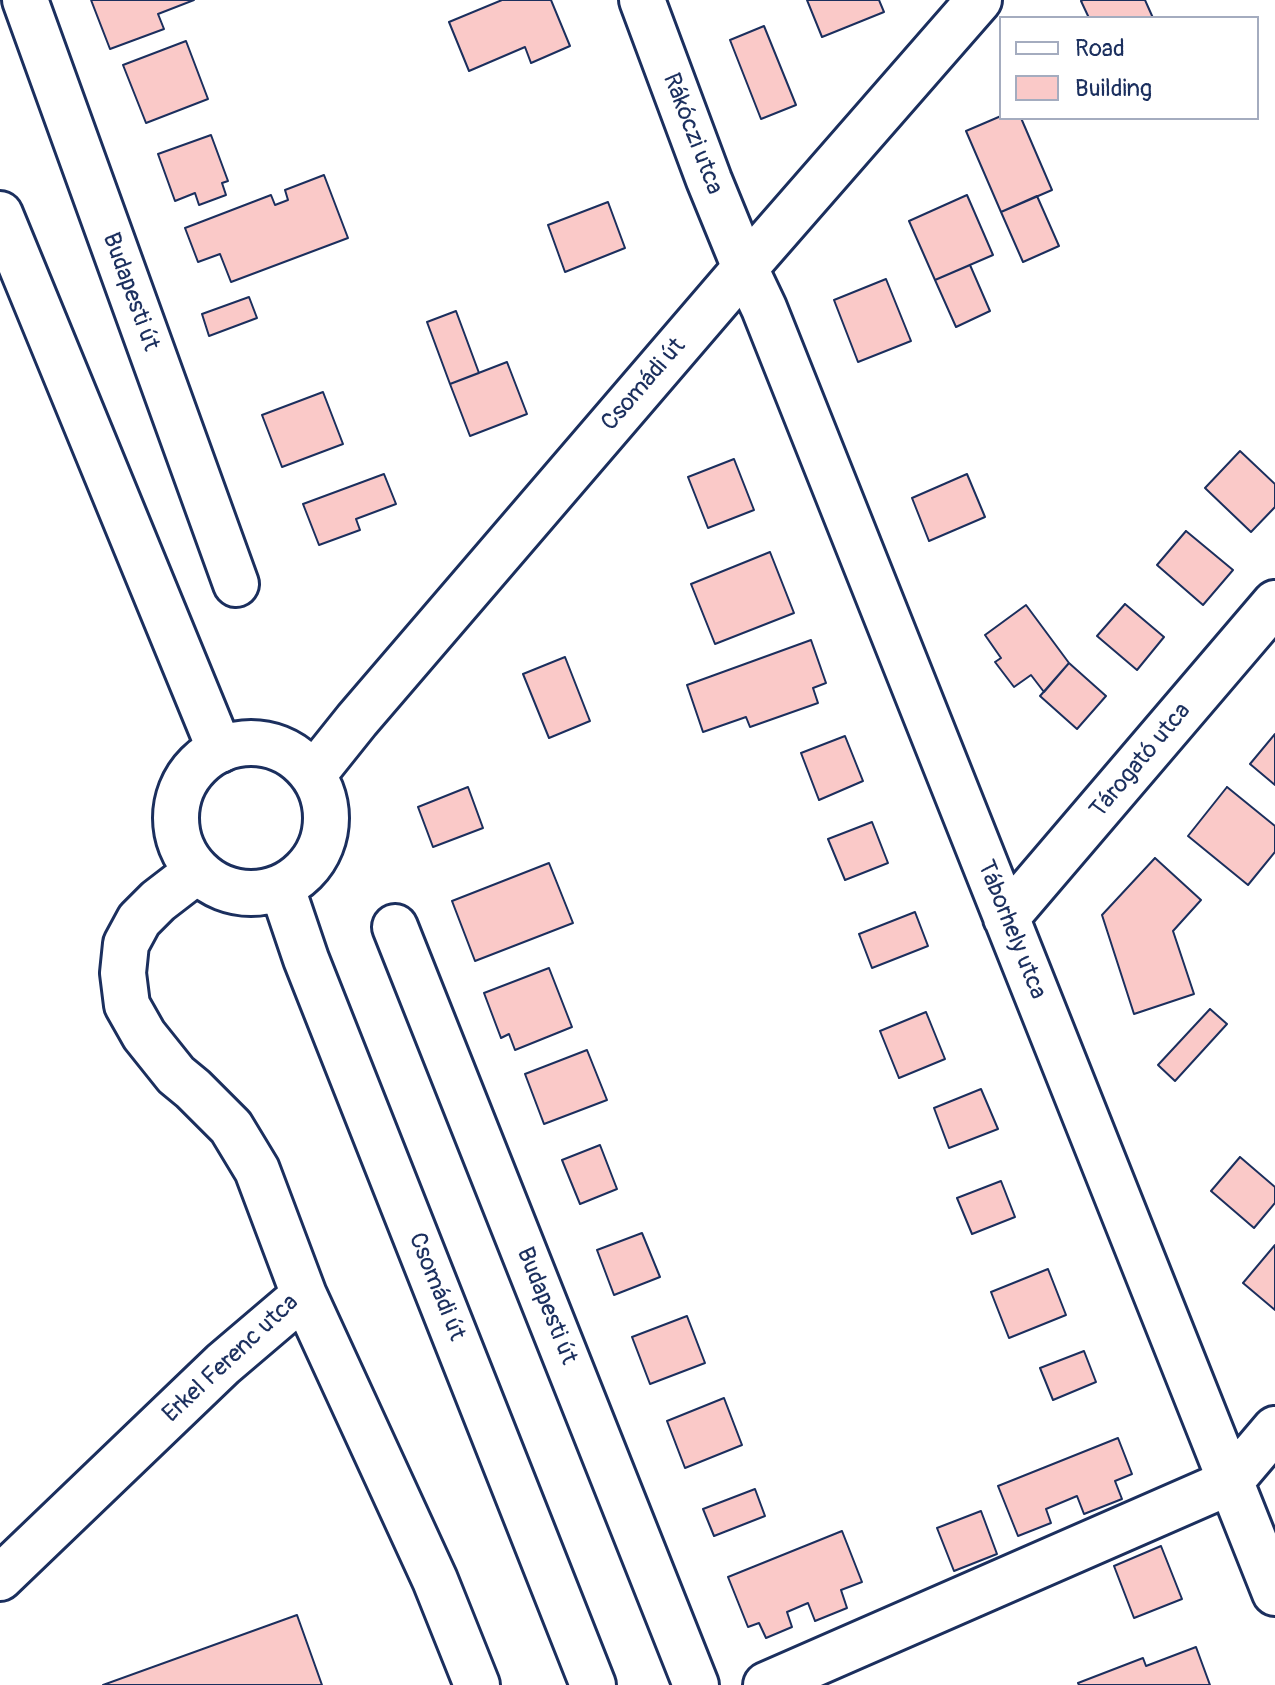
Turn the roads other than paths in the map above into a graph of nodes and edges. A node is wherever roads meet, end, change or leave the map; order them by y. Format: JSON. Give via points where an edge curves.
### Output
{"nodes":[{"id":1,"x":25,"y":0,"type":"edge"},
{"id":2,"x":642,"y":0,"type":"edge"},
{"id":3,"x":979,"y":0,"type":"edge"},
{"id":4,"x":0,"y":214,"type":"edge"},
{"id":5,"x":745,"y":268,"type":"junction"},
{"id":6,"x":236,"y":584,"type":"dead end"},
{"id":7,"x":1275,"y":603,"type":"edge"},
{"id":8,"x":220,"y":750,"type":"junction"},
{"id":9,"x":313,"y":775,"type":"junction"},
{"id":10,"x":197,"y":871,"type":"junction"},
{"id":11,"x":282,"y":888,"type":"junction"},
{"id":12,"x":1006,"y":918,"type":"junction"},
{"id":13,"x":395,"y":927,"type":"dead end"},
{"id":14,"x":304,"y":1295,"type":"junction"},
{"id":15,"x":1275,"y":1429,"type":"edge"},
{"id":16,"x":1230,"y":1482,"type":"junction"},
{"id":17,"x":0,"y":1578,"type":"edge"},
{"id":18,"x":1275,"y":1593,"type":"edge"},
{"id":19,"x":477,"y":1685,"type":"edge"},
{"id":20,"x":593,"y":1685,"type":"edge"},
{"id":21,"x":696,"y":1685,"type":"edge"},
{"id":22,"x":766,"y":1685,"type":"edge"}],
"edges":[{"from":1,"to":6,"type":"street","name":"Budapesti út"},
{"from":2,"to":5,"type":"street","name":"Rákóczi utca"},
{"from":3,"to":5,"type":"street","name":"Csomádi út"},
{"from":4,"to":8,"type":"street"},
{"from":5,"to":9,"type":"street","name":"Csomádi út"},
{"from":5,"to":12,"type":"street","name":"Táborhely utca"},
{"from":7,"to":12,"type":"street","name":"Tárogató utca"},
{"from":8,"to":9,"type":"street","via":[[253,742],[271,745],[302,761]]},
{"from":8,"to":10,"type":"street","via":[[199,763],[177,805],[176,828]]},
{"from":9,"to":11,"type":"street","via":[[327,817],[324,839],[301,876]]},
{"from":10,"to":11,"type":"street","via":[[237,893]]},
{"from":10,"to":14,"type":"street","name":"Erkel Ferenc utca","via":[[139,920],[126,944],[127,1005],[176,1075],[231,1127],[257,1170]]},
{"from":11,"to":20,"type":"street","name":"Csomádi út"},
{"from":12,"to":16,"type":"street","name":"Táborhely utca"},
{"from":13,"to":21,"type":"street","name":"Budapesti út"},
{"from":14,"to":17,"type":"street","name":"Erkel Ferenc utca","via":[[223,1364]]},
{"from":14,"to":19,"type":"street","via":[[435,1580]]},
{"from":15,"to":16,"type":"street"},
{"from":16,"to":18,"type":"street","name":"Táborhely utca"},
{"from":16,"to":22,"type":"street"}]}
